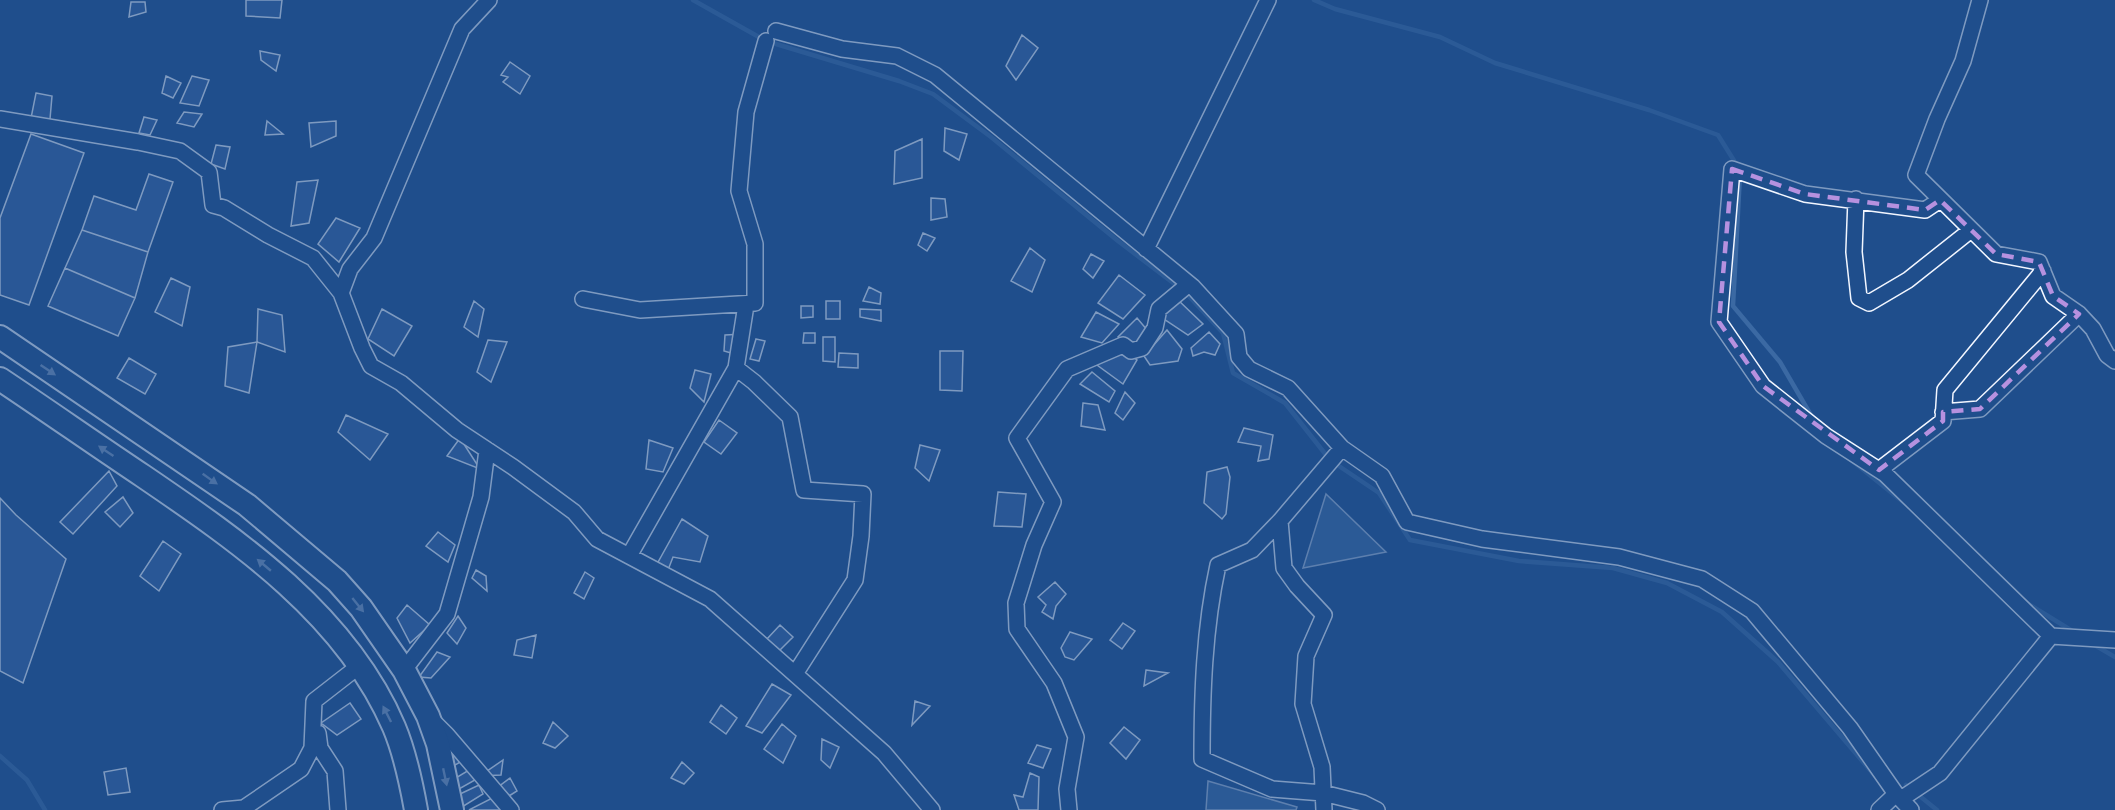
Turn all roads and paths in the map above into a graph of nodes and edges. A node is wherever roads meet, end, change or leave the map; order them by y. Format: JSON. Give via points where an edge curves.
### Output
{"nodes":[{"id":1,"x":489,"y":0,"type":"edge"},
{"id":2,"x":1268,"y":0,"type":"edge"},
{"id":3,"x":1980,"y":0,"type":"edge"},
{"id":4,"x":0,"y":119,"type":"edge"},
{"id":5,"x":1856,"y":199,"type":"junction"},
{"id":6,"x":1940,"y":200,"type":"junction"},
{"id":7,"x":1971,"y":230,"type":"junction"},
{"id":8,"x":1146,"y":249,"type":"junction"},
{"id":9,"x":2043,"y":271,"type":"junction"},
{"id":10,"x":1189,"y":284,"type":"junction"},
{"id":11,"x":341,"y":293,"type":"junction"},
{"id":12,"x":583,"y":299,"type":"dead end"},
{"id":13,"x":746,"y":304,"type":"junction"},
{"id":14,"x":2079,"y":314,"type":"junction"},
{"id":15,"x":0,"y":337,"type":"edge"},
{"id":16,"x":2115,"y":362,"type":"edge"},
{"id":17,"x":736,"y":368,"type":"junction"},
{"id":18,"x":0,"y":379,"type":"edge"},
{"id":19,"x":1943,"y":412,"type":"junction"},
{"id":20,"x":1342,"y":448,"type":"junction"},
{"id":21,"x":487,"y":450,"type":"junction"},
{"id":22,"x":1879,"y":470,"type":"junction"},
{"id":23,"x":1280,"y":521,"type":"junction"},
{"id":24,"x":628,"y":556,"type":"junction"},
{"id":25,"x":2050,"y":636,"type":"junction"},
{"id":26,"x":2115,"y":640,"type":"edge"},
{"id":27,"x":359,"y":666,"type":"junction"},
{"id":28,"x":405,"y":670,"type":"junction"},
{"id":29,"x":795,"y":674,"type":"junction"},
{"id":30,"x":314,"y":700,"type":"junction"},
{"id":31,"x":428,"y":717,"type":"junction"},
{"id":32,"x":1323,"y":793,"type":"junction"},
{"id":33,"x":1903,"y":800,"type":"edge"},
{"id":34,"x":222,"y":810,"type":"edge"},
{"id":35,"x":339,"y":810,"type":"edge"},
{"id":36,"x":417,"y":810,"type":"edge"},
{"id":37,"x":452,"y":810,"type":"edge"},
{"id":38,"x":511,"y":810,"type":"edge"},
{"id":39,"x":932,"y":810,"type":"edge"},
{"id":40,"x":1069,"y":810,"type":"edge"},
{"id":41,"x":1324,"y":810,"type":"edge"},
{"id":42,"x":1377,"y":810,"type":"edge"},
{"id":43,"x":1879,"y":810,"type":"edge"}],
"edges":[{"from":1,"to":11,"type":"street","via":[[462,29],[374,238],[350,269]]},
{"from":2,"to":8,"type":"street"},
{"from":3,"to":6,"type":"street","via":[[1963,61],[1916,175]]},
{"from":4,"to":11,"type":"street","via":[[180,151],[209,172],[213,205],[313,258]]},
{"from":5,"to":6,"type":"street","via":[[1925,210]]},
{"from":5,"to":7,"type":"street","via":[[1854,252],[1858,298],[1869,303],[1908,279]]},
{"from":5,"to":22,"type":"street","via":[[1805,194],[1740,171],[1719,322],[1763,386],[1826,436]]},
{"from":6,"to":7,"type":"street"},
{"from":7,"to":9,"type":"street","via":[[1996,254],[2039,262]]},
{"from":8,"to":10,"type":"street"},
{"from":8,"to":13,"type":"street","via":[[935,75],[897,56],[771,36],[746,112],[739,192],[755,244],[755,303]]},
{"from":9,"to":14,"type":"street","via":[[2053,296]]},
{"from":9,"to":19,"type":"street","via":[[1945,390]]},
{"from":10,"to":20,"type":"street","via":[[1236,334],[1239,357],[1249,369],[1288,388]]},
{"from":10,"to":40,"type":"street","via":[[1160,309],[1155,328],[1142,348],[1131,351],[1123,345],[1067,369],[1017,438],[1053,502],[1034,545],[1016,603],[1017,629],[1054,683],[1076,737],[1067,789]]},
{"from":11,"to":21,"type":"street","via":[[371,366],[400,383]]},
{"from":12,"to":13,"type":"street","via":[[640,310]]},
{"from":13,"to":17,"type":"street"},
{"from":14,"to":16,"type":"street"},
{"from":14,"to":19,"type":"street","via":[[1980,409]]},
{"from":15,"to":28,"type":"main road","one_way":true,"via":[[247,505],[311,557],[337,580]]},
{"from":17,"to":24,"type":"street"},
{"from":17,"to":29,"type":"street","via":[[790,417],[804,490],[863,494],[855,580]]},
{"from":27,"to":18,"type":"main road","one_way":true,"via":[[327,624],[292,588],[225,532]]},
{"from":19,"to":22,"type":"street","via":[[1943,421]]},
{"from":20,"to":23,"type":"street"},
{"from":20,"to":33,"type":"street","via":[[1382,476],[1407,522],[1482,538],[1619,557],[1702,579],[1752,611],[1850,728]]},
{"from":21,"to":24,"type":"street","via":[[574,513],[597,539]]},
{"from":21,"to":28,"type":"street","via":[[481,496],[447,614]]},
{"from":22,"to":25,"type":"street"},
{"from":23,"to":32,"type":"street","via":[[1284,568],[1324,615],[1306,656],[1304,704],[1322,767]]},
{"from":23,"to":32,"type":"street","via":[[1252,550],[1218,565],[1209,602],[1202,759],[1272,789]]},
{"from":24,"to":29,"type":"street","via":[[710,599]]},
{"from":25,"to":26,"type":"street"},
{"from":25,"to":33,"type":"street","via":[[1940,773]]},
{"from":27,"to":30,"type":"street"},
{"from":36,"to":27,"type":"main road","one_way":true,"via":[[394,727]]},
{"from":28,"to":31,"type":"main road"},
{"from":29,"to":39,"type":"street","via":[[884,753]]},
{"from":30,"to":34,"type":"street","via":[[312,748],[301,769],[244,808]]},
{"from":30,"to":35,"type":"street","via":[[320,748],[334,771]]},
{"from":31,"to":37,"type":"main road","one_way":true},
{"from":31,"to":38,"type":"street"},
{"from":32,"to":41,"type":"street"},
{"from":32,"to":42,"type":"street"},
{"from":33,"to":43,"type":"street"}]}
